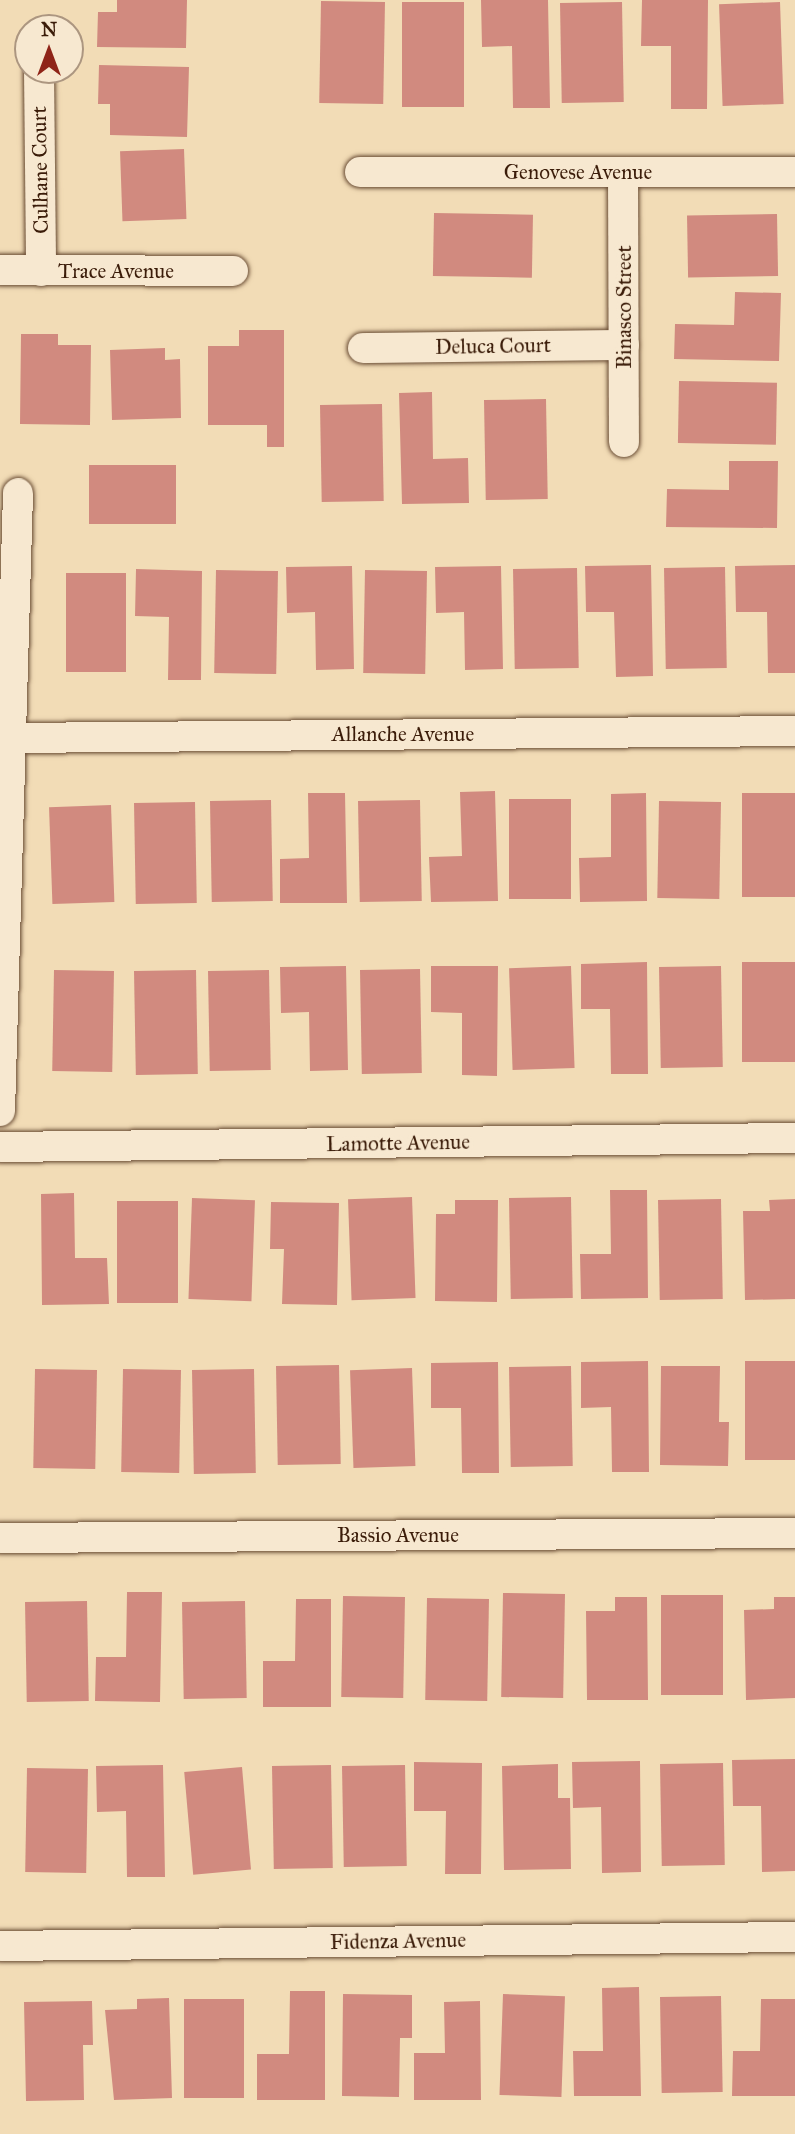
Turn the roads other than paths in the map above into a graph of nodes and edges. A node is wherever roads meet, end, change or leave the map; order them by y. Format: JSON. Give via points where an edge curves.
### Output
{"nodes":[{"id":1,"x":39,"y":84,"type":"edge"},
{"id":2,"x":360,"y":172,"type":"dead end"},
{"id":3,"x":623,"y":172,"type":"junction"},
{"id":4,"x":795,"y":172,"type":"edge"},
{"id":5,"x":0,"y":270,"type":"edge"},
{"id":6,"x":41,"y":271,"type":"junction"},
{"id":7,"x":233,"y":271,"type":"dead end"},
{"id":8,"x":624,"y":345,"type":"junction"},
{"id":9,"x":363,"y":348,"type":"dead end"},
{"id":10,"x":624,"y":442,"type":"dead end"},
{"id":11,"x":18,"y":493,"type":"dead end"},
{"id":12,"x":795,"y":731,"type":"edge"},
{"id":13,"x":11,"y":738,"type":"junction"},
{"id":14,"x":0,"y":1111,"type":"edge"},
{"id":15,"x":795,"y":1138,"type":"edge"},
{"id":16,"x":0,"y":1147,"type":"edge"},
{"id":17,"x":795,"y":1533,"type":"edge"},
{"id":18,"x":0,"y":1538,"type":"edge"},
{"id":19,"x":795,"y":1937,"type":"edge"},
{"id":20,"x":0,"y":1946,"type":"edge"}],
"edges":[{"from":1,"to":6,"type":"street","name":"Culhane Court"},
{"from":2,"to":3,"type":"street","name":"Genovese Avenue"},
{"from":3,"to":4,"type":"street","name":"Genovese Avenue"},
{"from":3,"to":8,"type":"street","name":"Binasco Street"},
{"from":5,"to":6,"type":"street","name":"Trace Avenue"},
{"from":6,"to":7,"type":"street","name":"Trace Avenue"},
{"from":8,"to":9,"type":"street","name":"Deluca Court"},
{"from":8,"to":10,"type":"street","name":"Binasco Street"},
{"from":11,"to":13,"type":"street"},
{"from":12,"to":13,"type":"street","name":"Allanche Avenue"},
{"from":13,"to":14,"type":"street"},
{"from":15,"to":16,"type":"street","name":"Lamotte Avenue"},
{"from":17,"to":18,"type":"street","name":"Bassio Avenue"},
{"from":19,"to":20,"type":"street","name":"Fidenza Avenue"}]}
